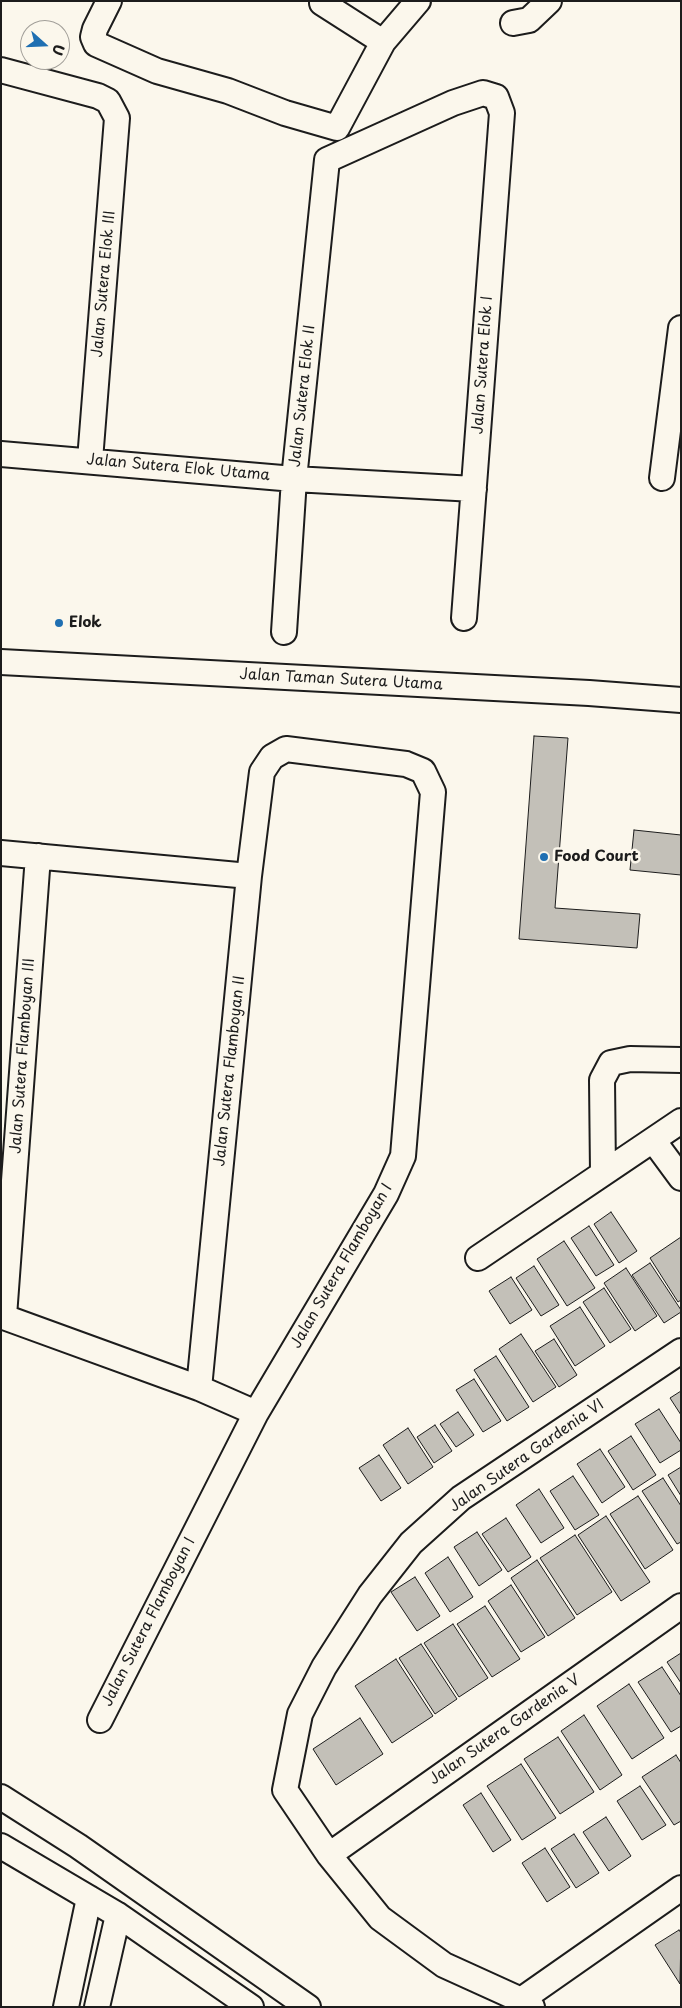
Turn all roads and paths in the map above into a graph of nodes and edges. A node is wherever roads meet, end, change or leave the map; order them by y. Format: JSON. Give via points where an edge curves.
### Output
{"nodes":[{"id":1,"x":110,"y":1,"type":"edge"},
{"id":2,"x":418,"y":1,"type":"edge"},
{"id":3,"x":549,"y":1,"type":"edge"},
{"id":4,"x":322,"y":3,"type":"dead end"},
{"id":5,"x":513,"y":23,"type":"dead end"},
{"id":6,"x":383,"y":42,"type":"junction"},
{"id":7,"x":1,"y":70,"type":"edge"},
{"id":8,"x":327,"y":160,"type":"joint"},
{"id":9,"x":681,"y":328,"type":"edge"},
{"id":10,"x":676,"y":415,"type":"edge"},
{"id":11,"x":1,"y":454,"type":"edge"},
{"id":12,"x":90,"y":460,"type":"junction"},
{"id":13,"x":662,"y":478,"type":"dead end"},
{"id":14,"x":294,"y":479,"type":"junction"},
{"id":15,"x":474,"y":489,"type":"junction"},
{"id":16,"x":464,"y":618,"type":"dead end"},
{"id":17,"x":284,"y":632,"type":"dead end"},
{"id":18,"x":1,"y":662,"type":"edge"},
{"id":19,"x":681,"y":700,"type":"edge"},
{"id":20,"x":272,"y":757,"type":"joint"},
{"id":21,"x":1,"y":853,"type":"edge"},
{"id":22,"x":38,"y":856,"type":"junction"},
{"id":23,"x":249,"y":876,"type":"junction"},
{"id":24,"x":681,"y":1060,"type":"edge"},
{"id":25,"x":681,"y":1121,"type":"edge"},
{"id":26,"x":652,"y":1140,"type":"junction"},
{"id":27,"x":603,"y":1173,"type":"junction"},
{"id":28,"x":681,"y":1178,"type":"edge"},
{"id":29,"x":478,"y":1258,"type":"dead end"},
{"id":30,"x":2,"y":1316,"type":"edge"},
{"id":31,"x":681,"y":1351,"type":"edge"},
{"id":32,"x":199,"y":1388,"type":"junction"},
{"id":33,"x":256,"y":1412,"type":"junction"},
{"id":34,"x":681,"y":1606,"type":"edge"},
{"id":35,"x":100,"y":1720,"type":"dead end"},
{"id":36,"x":1,"y":1797,"type":"edge"},
{"id":37,"x":1,"y":1846,"type":"edge"},
{"id":38,"x":329,"y":1855,"type":"junction"},
{"id":39,"x":681,"y":1888,"type":"edge"},
{"id":40,"x":89,"y":1898,"type":"junction"},
{"id":41,"x":118,"y":1915,"type":"junction"},
{"id":42,"x":273,"y":1996,"type":"edge"},
{"id":43,"x":526,"y":2003,"type":"edge"},
{"id":44,"x":66,"y":2007,"type":"edge"},
{"id":45,"x":97,"y":2007,"type":"edge"},
{"id":46,"x":251,"y":2007,"type":"edge"},
{"id":47,"x":308,"y":2007,"type":"edge"}],
"edges":[{"from":1,"to":6,"type":"street","via":[[94,29],[96,44],[156,71],[228,91],[285,113],[337,128]]},
{"from":2,"to":6,"type":"street"},
{"from":3,"to":5,"type":"street","via":[[529,20]]},
{"from":4,"to":6,"type":"street"},
{"from":7,"to":12,"type":"street","name":"Jalan Sutera Elok III","via":[[98,96],[108,101],[117,118]]},
{"from":8,"to":14,"type":"street","name":"Jalan Sutera Elok II"},
{"from":8,"to":15,"type":"street","name":"Jalan Sutera Elok I","via":[[453,103],[482,93],[496,97],[502,113]]},
{"from":9,"to":10,"type":"street"},
{"from":10,"to":13,"type":"street"},
{"from":11,"to":12,"type":"street","name":"Jalan Sutera Elok Utama"},
{"from":12,"to":14,"type":"street","name":"Jalan Sutera Elok Utama"},
{"from":14,"to":15,"type":"street","name":"Jalan Sutera Elok Utama"},
{"from":14,"to":17,"type":"street","name":"Jalan Sutera Elok II"},
{"from":15,"to":16,"type":"street","name":"Jalan Sutera Elok I"},
{"from":18,"to":19,"type":"street","name":"Jalan Taman Sutera Utama"},
{"from":20,"to":23,"type":"street","name":"Jalan Sutera Flamboyan II","via":[[262,772]]},
{"from":20,"to":33,"type":"street","name":"Jalan Sutera Flamboyan I","via":[[286,749],[406,764],[423,771],[432,792],[404,1156],[386,1194]]},
{"from":21,"to":22,"type":"street"},
{"from":22,"to":23,"type":"street"},
{"from":22,"to":30,"type":"street","name":"Jalan Sutera Flamboyan III"},
{"from":23,"to":32,"type":"street","name":"Jalan Sutera Flamboyan II"},
{"from":24,"to":27,"type":"street","via":[[630,1058],[612,1063],[602,1080]]},
{"from":25,"to":26,"type":"street"},
{"from":26,"to":27,"type":"street"},
{"from":26,"to":28,"type":"street"},
{"from":27,"to":29,"type":"street"},
{"from":30,"to":32,"type":"street"},
{"from":31,"to":38,"type":"street","name":"Jalan Sutera Gardenia VI","via":[[461,1498],[411,1543],[370,1595],[324,1667],[300,1714],[285,1790]]},
{"from":32,"to":33,"type":"street"},
{"from":33,"to":35,"type":"street","name":"Jalan Sutera Flamboyan I"},
{"from":34,"to":38,"type":"street","name":"Jalan Sutera Gardenia V"},
{"from":36,"to":42,"type":"street","via":[[78,1846]]},
{"from":37,"to":40,"type":"street"},
{"from":38,"to":43,"type":"street","via":[[380,1918],[444,1965]]},
{"from":39,"to":43,"type":"street"},
{"from":40,"to":41,"type":"street"},
{"from":40,"to":44,"type":"street"},
{"from":41,"to":45,"type":"street"},
{"from":41,"to":46,"type":"street"},
{"from":42,"to":47,"type":"street"}]}
